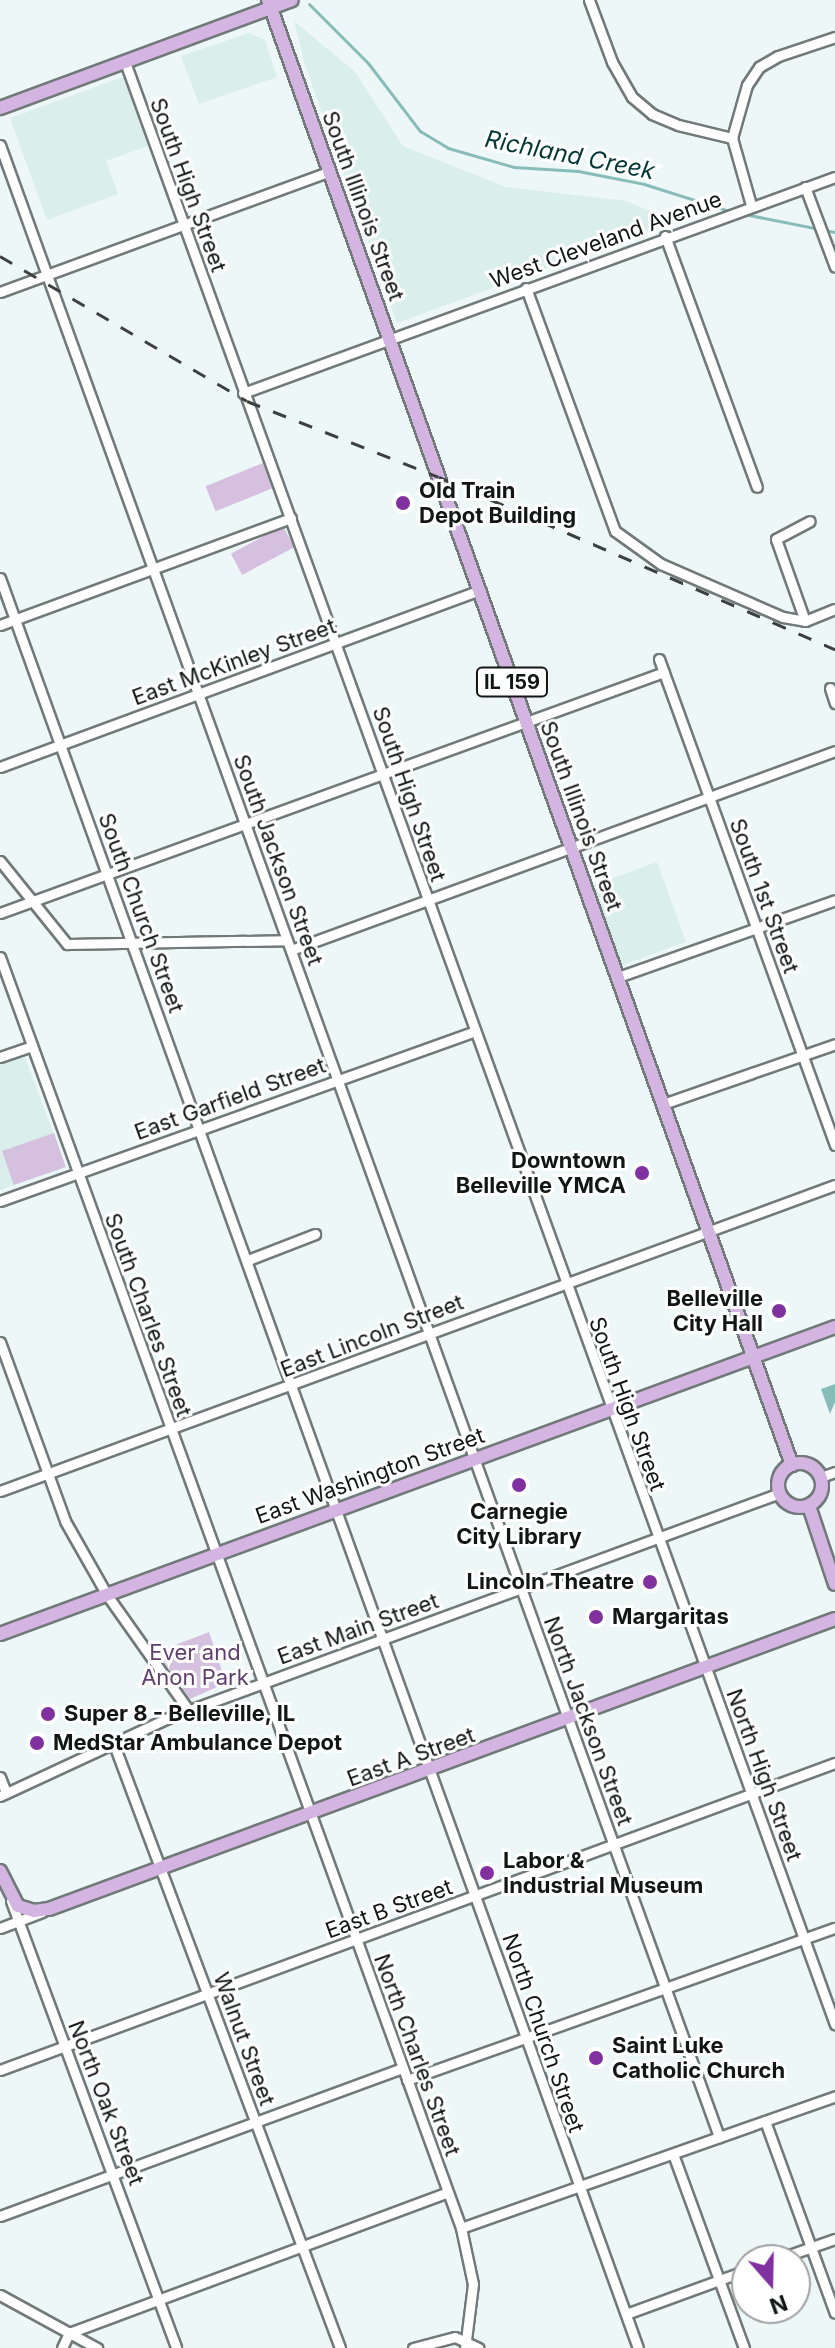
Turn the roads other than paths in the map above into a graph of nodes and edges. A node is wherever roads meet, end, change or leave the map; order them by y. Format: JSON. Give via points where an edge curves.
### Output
{"nodes":[{"id":1,"x":292,"y":0,"type":"edge"},
{"id":2,"x":589,"y":0,"type":"edge"},
{"id":3,"x":270,"y":4,"type":"edge"},
{"id":4,"x":835,"y":37,"type":"edge"},
{"id":5,"x":125,"y":62,"type":"junction"},
{"id":6,"x":0,"y":108,"type":"edge"},
{"id":7,"x":732,"y":138,"type":"junction"},
{"id":8,"x":0,"y":145,"type":"edge"},
{"id":9,"x":330,"y":171,"type":"junction"},
{"id":10,"x":835,"y":177,"type":"edge"},
{"id":11,"x":805,"y":187,"type":"junction"},
{"id":12,"x":750,"y":206,"type":"junction"},
{"id":13,"x":185,"y":224,"type":"junction"},
{"id":14,"x":665,"y":236,"type":"junction"},
{"id":15,"x":835,"y":267,"type":"edge"},
{"id":16,"x":48,"y":274,"type":"junction"},
{"id":17,"x":526,"y":288,"type":"junction"},
{"id":18,"x":0,"y":292,"type":"edge"},
{"id":19,"x":389,"y":338,"type":"junction"},
{"id":20,"x":243,"y":393,"type":"junction"},
{"id":21,"x":757,"y":487,"type":"dead end"},
{"id":22,"x":291,"y":518,"type":"junction"},
{"id":23,"x":810,"y":521,"type":"dead end"},
{"id":24,"x":153,"y":567,"type":"junction"},
{"id":25,"x":0,"y":578,"type":"edge"},
{"id":26,"x":480,"y":590,"type":"junction"},
{"id":27,"x":835,"y":609,"type":"edge"},
{"id":28,"x":15,"y":619,"type":"junction"},
{"id":29,"x":805,"y":621,"type":"junction"},
{"id":30,"x":0,"y":625,"type":"edge"},
{"id":31,"x":337,"y":643,"type":"junction"},
{"id":32,"x":659,"y":659,"type":"dead end"},
{"id":33,"x":664,"y":672,"type":"junction"},
{"id":34,"x":830,"y":688,"type":"dead end"},
{"id":35,"x":199,"y":693,"type":"junction"},
{"id":36,"x":835,"y":703,"type":"edge"},
{"id":37,"x":527,"y":722,"type":"junction"},
{"id":38,"x":61,"y":745,"type":"junction"},
{"id":39,"x":835,"y":751,"type":"edge"},
{"id":40,"x":0,"y":767,"type":"edge"},
{"id":41,"x":385,"y":771,"type":"junction"},
{"id":42,"x":709,"y":797,"type":"junction"},
{"id":43,"x":245,"y":823,"type":"junction"},
{"id":44,"x":571,"y":847,"type":"junction"},
{"id":45,"x":0,"y":861,"type":"edge"},
{"id":46,"x":107,"y":873,"type":"junction"},
{"id":47,"x":426,"y":900,"type":"junction"},
{"id":48,"x":835,"y":900,"type":"edge"},
{"id":49,"x":32,"y":902,"type":"junction"},
{"id":50,"x":0,"y":913,"type":"edge"},
{"id":51,"x":757,"y":928,"type":"junction"},
{"id":52,"x":133,"y":943,"type":"junction"},
{"id":53,"x":289,"y":945,"type":"junction"},
{"id":54,"x":0,"y":957,"type":"edge"},
{"id":55,"x":618,"y":977,"type":"junction"},
{"id":56,"x":473,"y":1032,"type":"junction"},
{"id":57,"x":835,"y":1044,"type":"edge"},
{"id":58,"x":32,"y":1046,"type":"junction"},
{"id":59,"x":802,"y":1055,"type":"junction"},
{"id":60,"x":0,"y":1057,"type":"edge"},
{"id":61,"x":337,"y":1080,"type":"junction"},
{"id":62,"x":663,"y":1104,"type":"junction"},
{"id":63,"x":200,"y":1129,"type":"junction"},
{"id":64,"x":835,"y":1145,"type":"edge"},
{"id":65,"x":78,"y":1173,"type":"junction"},
{"id":66,"x":835,"y":1185,"type":"edge"},
{"id":67,"x":0,"y":1201,"type":"edge"},
{"id":68,"x":708,"y":1230,"type":"junction"},
{"id":69,"x":315,"y":1234,"type":"dead end"},
{"id":70,"x":248,"y":1260,"type":"junction"},
{"id":71,"x":564,"y":1283,"type":"junction"},
{"id":72,"x":835,"y":1327,"type":"edge"},
{"id":73,"x":428,"y":1332,"type":"junction"},
{"id":74,"x":0,"y":1342,"type":"edge"},
{"id":75,"x":753,"y":1356,"type":"junction"},
{"id":76,"x":293,"y":1385,"type":"junction"},
{"id":77,"x":610,"y":1409,"type":"junction"},
{"id":78,"x":170,"y":1430,"type":"junction"},
{"id":79,"x":473,"y":1460,"type":"junction"},
{"id":80,"x":792,"y":1465,"type":"junction"},
{"id":81,"x":835,"y":1472,"type":"edge"},
{"id":82,"x":48,"y":1476,"type":"junction"},
{"id":83,"x":821,"y":1477,"type":"junction"},
{"id":84,"x":0,"y":1491,"type":"edge"},
{"id":85,"x":780,"y":1493,"type":"junction"},
{"id":86,"x":809,"y":1506,"type":"junction"},
{"id":87,"x":339,"y":1509,"type":"junction"},
{"id":88,"x":658,"y":1538,"type":"junction"},
{"id":89,"x":215,"y":1555,"type":"junction"},
{"id":90,"x":835,"y":1584,"type":"edge"},
{"id":91,"x":521,"y":1589,"type":"junction"},
{"id":92,"x":107,"y":1595,"type":"junction"},
{"id":93,"x":835,"y":1619,"type":"edge"},
{"id":94,"x":0,"y":1634,"type":"edge"},
{"id":95,"x":386,"y":1638,"type":"junction"},
{"id":96,"x":706,"y":1668,"type":"junction"},
{"id":97,"x":262,"y":1684,"type":"junction"},
{"id":98,"x":189,"y":1711,"type":"junction"},
{"id":99,"x":568,"y":1720,"type":"junction"},
{"id":100,"x":113,"y":1742,"type":"junction"},
{"id":101,"x":835,"y":1763,"type":"edge"},
{"id":102,"x":432,"y":1770,"type":"junction"},
{"id":103,"x":0,"y":1777,"type":"edge"},
{"id":104,"x":751,"y":1793,"type":"junction"},
{"id":105,"x":3,"y":1794,"type":"edge"},
{"id":106,"x":310,"y":1816,"type":"junction"},
{"id":107,"x":613,"y":1844,"type":"junction"},
{"id":108,"x":162,"y":1868,"type":"junction"},
{"id":109,"x":0,"y":1871,"type":"edge"},
{"id":110,"x":6,"y":1888,"type":"junction"},
{"id":111,"x":476,"y":1896,"type":"junction"},
{"id":112,"x":49,"y":1909,"type":"junction"},
{"id":113,"x":19,"y":1921,"type":"junction"},
{"id":114,"x":0,"y":1928,"type":"edge"},
{"id":115,"x":835,"y":1928,"type":"edge"},
{"id":116,"x":804,"y":1939,"type":"junction"},
{"id":117,"x":355,"y":1941,"type":"junction"},
{"id":118,"x":665,"y":1988,"type":"junction"},
{"id":119,"x":208,"y":1994,"type":"junction"},
{"id":120,"x":835,"y":2024,"type":"edge"},
{"id":121,"x":526,"y":2037,"type":"junction"},
{"id":122,"x":62,"y":2048,"type":"junction"},
{"id":123,"x":402,"y":2068,"type":"junction"},
{"id":124,"x":0,"y":2070,"type":"edge"},
{"id":125,"x":407,"y":2080,"type":"junction"},
{"id":126,"x":835,"y":2096,"type":"edge"},
{"id":127,"x":765,"y":2121,"type":"junction"},
{"id":128,"x":255,"y":2122,"type":"junction"},
{"id":129,"x":719,"y":2137,"type":"junction"},
{"id":130,"x":673,"y":2154,"type":"junction"},
{"id":131,"x":111,"y":2174,"type":"junction"},
{"id":132,"x":578,"y":2188,"type":"junction"},
{"id":133,"x":448,"y":2192,"type":"junction"},
{"id":134,"x":0,"y":2216,"type":"edge"},
{"id":135,"x":461,"y":2228,"type":"junction"},
{"id":136,"x":835,"y":2239,"type":"edge"},
{"id":137,"x":810,"y":2244,"type":"edge"},
{"id":138,"x":302,"y":2246,"type":"junction"},
{"id":139,"x":811,"y":2247,"type":"joint"},
{"id":140,"x":731,"y":2276,"type":"edge"},
{"id":141,"x":720,"y":2280,"type":"junction"},
{"id":142,"x":0,"y":2295,"type":"edge"},
{"id":143,"x":159,"y":2300,"type":"junction"},
{"id":144,"x":835,"y":2313,"type":"edge"},
{"id":145,"x":626,"y":2314,"type":"junction"},
{"id":146,"x":69,"y":2333,"type":"junction"},
{"id":147,"x":466,"y":2344,"type":"edge"},
{"id":148,"x":62,"y":2348,"type":"edge"},
{"id":149,"x":97,"y":2348,"type":"edge"},
{"id":150,"x":176,"y":2348,"type":"edge"},
{"id":151,"x":340,"y":2348,"type":"edge"},
{"id":152,"x":413,"y":2348,"type":"edge"},
{"id":153,"x":479,"y":2348,"type":"edge"},
{"id":154,"x":638,"y":2348,"type":"edge"},
{"id":155,"x":744,"y":2348,"type":"edge"}],
"edges":[{"from":1,"to":3,"type":"main road"},
{"from":2,"to":7,"type":"street","via":[[612,62],[632,97],[652,114],[678,125]]},
{"from":3,"to":5,"type":"main road"},
{"from":3,"to":9,"type":"main road","name":"South Illinois Street","number":"IL 159"},
{"from":4,"to":7,"type":"street","via":[[759,67],[747,85]]},
{"from":5,"to":6,"type":"main road"},
{"from":5,"to":13,"type":"street","name":"South High Street"},
{"from":7,"to":12,"type":"street"},
{"from":8,"to":16,"type":"street","name":"South Jackson Street"},
{"from":9,"to":13,"type":"street"},
{"from":9,"to":19,"type":"main road","name":"South Illinois Street","number":"IL 159"},
{"from":10,"to":11,"type":"street","name":"West Cleveland Avenue"},
{"from":11,"to":12,"type":"street","name":"West Cleveland Avenue"},
{"from":11,"to":15,"type":"street"},
{"from":12,"to":14,"type":"street","name":"West Cleveland Avenue"},
{"from":13,"to":16,"type":"street"},
{"from":13,"to":20,"type":"street","name":"South High Street"},
{"from":14,"to":17,"type":"street","name":"West Cleveland Avenue"},
{"from":14,"to":21,"type":"street"},
{"from":16,"to":18,"type":"street"},
{"from":16,"to":24,"type":"street","name":"South Jackson Street"},
{"from":17,"to":19,"type":"street","name":"West Cleveland Avenue"},
{"from":17,"to":29,"type":"street","via":[[615,531],[689,578]]},
{"from":19,"to":20,"type":"street","name":"West Cleveland Avenue"},
{"from":19,"to":26,"type":"main road","name":"South Illinois Street","number":"IL 159"},
{"from":20,"to":22,"type":"street","name":"South High Street"},
{"from":22,"to":24,"type":"street"},
{"from":22,"to":31,"type":"street","name":"South High Street"},
{"from":23,"to":29,"type":"street","via":[[776,539]]},
{"from":24,"to":28,"type":"street"},
{"from":24,"to":35,"type":"street","name":"South Jackson Street"},
{"from":25,"to":28,"type":"street","name":"South Church Street"},
{"from":26,"to":31,"type":"street","name":"East McKinley Street"},
{"from":26,"to":37,"type":"main road","name":"South Illinois Street","number":"IL 159"},
{"from":27,"to":29,"type":"street"},
{"from":28,"to":30,"type":"street"},
{"from":28,"to":38,"type":"street","name":"South Church Street"},
{"from":31,"to":35,"type":"street","name":"East McKinley Street"},
{"from":31,"to":41,"type":"street","name":"South High Street"},
{"from":32,"to":33,"type":"street","name":"South 1st Street"},
{"from":33,"to":37,"type":"street"},
{"from":33,"to":42,"type":"street","name":"South 1st Street"},
{"from":34,"to":36,"type":"street"},
{"from":35,"to":38,"type":"street","name":"East McKinley Street"},
{"from":35,"to":43,"type":"street","name":"South Jackson Street"},
{"from":37,"to":41,"type":"street"},
{"from":37,"to":44,"type":"main road","name":"South Illinois Street","number":"IL 159"},
{"from":38,"to":40,"type":"street","name":"East McKinley Street"},
{"from":38,"to":46,"type":"street","name":"South Church Street"},
{"from":39,"to":42,"type":"street"},
{"from":41,"to":43,"type":"street"},
{"from":41,"to":47,"type":"street","name":"South High Street"},
{"from":42,"to":44,"type":"street"},
{"from":42,"to":51,"type":"street","name":"South 1st Street"},
{"from":43,"to":46,"type":"street"},
{"from":43,"to":53,"type":"street","name":"South Jackson Street"},
{"from":44,"to":47,"type":"street"},
{"from":44,"to":55,"type":"main road","name":"South Illinois Street","number":"IL 159"},
{"from":45,"to":49,"type":"street"},
{"from":46,"to":49,"type":"street"},
{"from":46,"to":52,"type":"street","name":"South Church Street"},
{"from":47,"to":53,"type":"street"},
{"from":47,"to":56,"type":"street","name":"South High Street"},
{"from":48,"to":51,"type":"street"},
{"from":49,"to":50,"type":"street"},
{"from":49,"to":52,"type":"street","via":[[67,944]]},
{"from":51,"to":55,"type":"street"},
{"from":51,"to":59,"type":"street","name":"South 1st Street"},
{"from":52,"to":53,"type":"street"},
{"from":52,"to":63,"type":"street","name":"South Church Street"},
{"from":53,"to":61,"type":"street","name":"South Jackson Street"},
{"from":54,"to":58,"type":"street","name":"South Charles Street"},
{"from":55,"to":62,"type":"main road","name":"South Illinois Street","number":"IL 159"},
{"from":56,"to":61,"type":"street","name":"East Garfield Street"},
{"from":56,"to":71,"type":"street","name":"South High Street"},
{"from":57,"to":59,"type":"street"},
{"from":58,"to":60,"type":"street"},
{"from":58,"to":65,"type":"street","name":"South Charles Street"},
{"from":59,"to":62,"type":"street"},
{"from":59,"to":64,"type":"street","name":"South 1st Street"},
{"from":61,"to":63,"type":"street","name":"East Garfield Street"},
{"from":61,"to":73,"type":"street","name":"South Jackson Street"},
{"from":62,"to":68,"type":"main road","name":"South Illinois Street","number":"IL 159"},
{"from":63,"to":65,"type":"street","name":"East Garfield Street"},
{"from":63,"to":70,"type":"street","name":"South Church Street"},
{"from":65,"to":67,"type":"street","name":"East Garfield Street"},
{"from":65,"to":78,"type":"street","name":"South Charles Street"},
{"from":66,"to":68,"type":"street","name":"East Lincoln Street"},
{"from":68,"to":71,"type":"street","name":"East Lincoln Street"},
{"from":68,"to":75,"type":"main road","name":"South Illinois Street","number":"IL 159"},
{"from":69,"to":70,"type":"street"},
{"from":70,"to":76,"type":"street","name":"South Church Street"},
{"from":71,"to":73,"type":"street","name":"East Lincoln Street"},
{"from":71,"to":77,"type":"street","name":"South High Street"},
{"from":72,"to":75,"type":"main road","name":"East Washington Street"},
{"from":73,"to":76,"type":"street","name":"East Lincoln Street"},
{"from":73,"to":79,"type":"street","name":"South Jackson Street"},
{"from":74,"to":82,"type":"street"},
{"from":75,"to":77,"type":"main road","name":"East Washington Street"},
{"from":75,"to":80,"type":"main road","name":"South Illinois Street","number":"IL 159"},
{"from":76,"to":78,"type":"street","name":"East Lincoln Street"},
{"from":76,"to":87,"type":"street","name":"South Church Street"},
{"from":77,"to":79,"type":"main road","name":"East Washington Street"},
{"from":77,"to":88,"type":"street","name":"South High Street"},
{"from":78,"to":82,"type":"street","name":"East Lincoln Street"},
{"from":78,"to":89,"type":"street","name":"South Charles Street"},
{"from":79,"to":87,"type":"main road","name":"East Washington Street"},
{"from":79,"to":91,"type":"street","name":"South Jackson Street"},
{"from":80,"to":83,"type":"main road","via":[[807,1464]]},
{"from":80,"to":85,"type":"main road","via":[[781,1475]]},
{"from":81,"to":83,"type":"street"},
{"from":82,"to":84,"type":"street","name":"East Lincoln Street"},
{"from":82,"to":92,"type":"street","via":[[65,1521]]},
{"from":83,"to":86,"type":"main road","via":[[820,1495]]},
{"from":85,"to":86,"type":"main road","via":[[793,1506]]},
{"from":85,"to":88,"type":"street","name":"East Main Street"},
{"from":86,"to":90,"type":"main road"},
{"from":87,"to":89,"type":"main road","name":"East Washington Street"},
{"from":87,"to":95,"type":"street","name":"South Church Street"},
{"from":88,"to":91,"type":"street","name":"East Main Street"},
{"from":88,"to":96,"type":"street","name":"North High Street"},
{"from":89,"to":92,"type":"main road","name":"East Washington Street"},
{"from":89,"to":97,"type":"street","name":"South Charles Street"},
{"from":91,"to":95,"type":"street","name":"East Main Street"},
{"from":91,"to":99,"type":"street","name":"North Jackson Street"},
{"from":92,"to":94,"type":"main road","name":"East Washington Street"},
{"from":92,"to":98,"type":"street"},
{"from":93,"to":96,"type":"main road","name":"East A Street"},
{"from":95,"to":97,"type":"street","name":"East Main Street"},
{"from":95,"to":102,"type":"street","name":"North Church Street"},
{"from":96,"to":99,"type":"main road","name":"East A Street"},
{"from":96,"to":104,"type":"street","name":"North High Street"},
{"from":97,"to":98,"type":"street","name":"East Main Street"},
{"from":97,"to":106,"type":"street","name":"North Charles Street"},
{"from":98,"to":100,"type":"street","name":"East Main Street"},
{"from":99,"to":102,"type":"main road","name":"East A Street"},
{"from":99,"to":107,"type":"street","name":"North Jackson Street"},
{"from":100,"to":105,"type":"street","name":"East Main Street"},
{"from":100,"to":108,"type":"street","name":"Walnut Street"},
{"from":101,"to":104,"type":"street","name":"East B Street"},
{"from":102,"to":106,"type":"main road","name":"East A Street"},
{"from":102,"to":111,"type":"street","name":"North Church Street"},
{"from":103,"to":105,"type":"street"},
{"from":104,"to":107,"type":"street","name":"East B Street"},
{"from":104,"to":116,"type":"street","name":"North High Street"},
{"from":106,"to":108,"type":"main road","name":"East A Street"},
{"from":106,"to":117,"type":"street","name":"North Charles Street"},
{"from":107,"to":111,"type":"street","name":"East B Street"},
{"from":107,"to":118,"type":"street","name":"North Jackson Street"},
{"from":108,"to":112,"type":"main road","name":"East A Street"},
{"from":108,"to":119,"type":"street","name":"Walnut Street"},
{"from":109,"to":110,"type":"main road","name":"North Oak Street"},
{"from":110,"to":112,"type":"main road","via":[[24,1909]]},
{"from":110,"to":113,"type":"street","name":"North Oak Street"},
{"from":111,"to":117,"type":"street","name":"East B Street"},
{"from":111,"to":121,"type":"street","name":"North Church Street"},
{"from":112,"to":113,"type":"street","name":"East A Street"},
{"from":113,"to":114,"type":"street","name":"East A Street"},
{"from":113,"to":122,"type":"street","name":"North Oak Street"},
{"from":115,"to":116,"type":"street"},
{"from":116,"to":118,"type":"street"},
{"from":116,"to":120,"type":"street","name":"North High Street"},
{"from":117,"to":119,"type":"street","name":"East B Street"},
{"from":117,"to":123,"type":"street","name":"North Charles Street"},
{"from":118,"to":121,"type":"street"},
{"from":118,"to":129,"type":"street","name":"North Jackson Street"},
{"from":119,"to":122,"type":"street","name":"East B Street"},
{"from":119,"to":128,"type":"street","name":"Walnut Street"},
{"from":121,"to":125,"type":"street"},
{"from":121,"to":132,"type":"street","name":"North Church Street"},
{"from":122,"to":124,"type":"street","name":"East B Street"},
{"from":122,"to":131,"type":"street","name":"North Oak Street"},
{"from":123,"to":125,"type":"street","name":"North Charles Street"},
{"from":123,"to":128,"type":"street"},
{"from":125,"to":133,"type":"street","name":"North Charles Street"},
{"from":126,"to":127,"type":"street"},
{"from":127,"to":129,"type":"street"},
{"from":127,"to":137,"type":"street"},
{"from":128,"to":131,"type":"street"},
{"from":128,"to":138,"type":"street","name":"Walnut Street"},
{"from":129,"to":130,"type":"street"},
{"from":130,"to":132,"type":"street"},
{"from":130,"to":141,"type":"street"},
{"from":131,"to":134,"type":"street"},
{"from":131,"to":143,"type":"street","name":"North Oak Street"},
{"from":132,"to":135,"type":"street"},
{"from":132,"to":145,"type":"street","name":"North Church Street"},
{"from":133,"to":135,"type":"street","name":"North Charles Street"},
{"from":133,"to":138,"type":"street"},
{"from":135,"to":147,"type":"street","name":"North Charles Street","via":[[473,2284]]},
{"from":136,"to":139,"type":"street"},
{"from":138,"to":143,"type":"street"},
{"from":138,"to":151,"type":"street","name":"Walnut Street"},
{"from":139,"to":144,"type":"street"},
{"from":140,"to":141,"type":"street"},
{"from":141,"to":145,"type":"street"},
{"from":141,"to":155,"type":"street"},
{"from":142,"to":146,"type":"street"},
{"from":143,"to":146,"type":"street"},
{"from":143,"to":150,"type":"street","name":"North Oak Street"},
{"from":145,"to":154,"type":"street","name":"North Church Street"},
{"from":146,"to":148,"type":"street"},
{"from":146,"to":149,"type":"street"},
{"from":147,"to":152,"type":"street","via":[[441,2339]]},
{"from":147,"to":153,"type":"street"}]}
